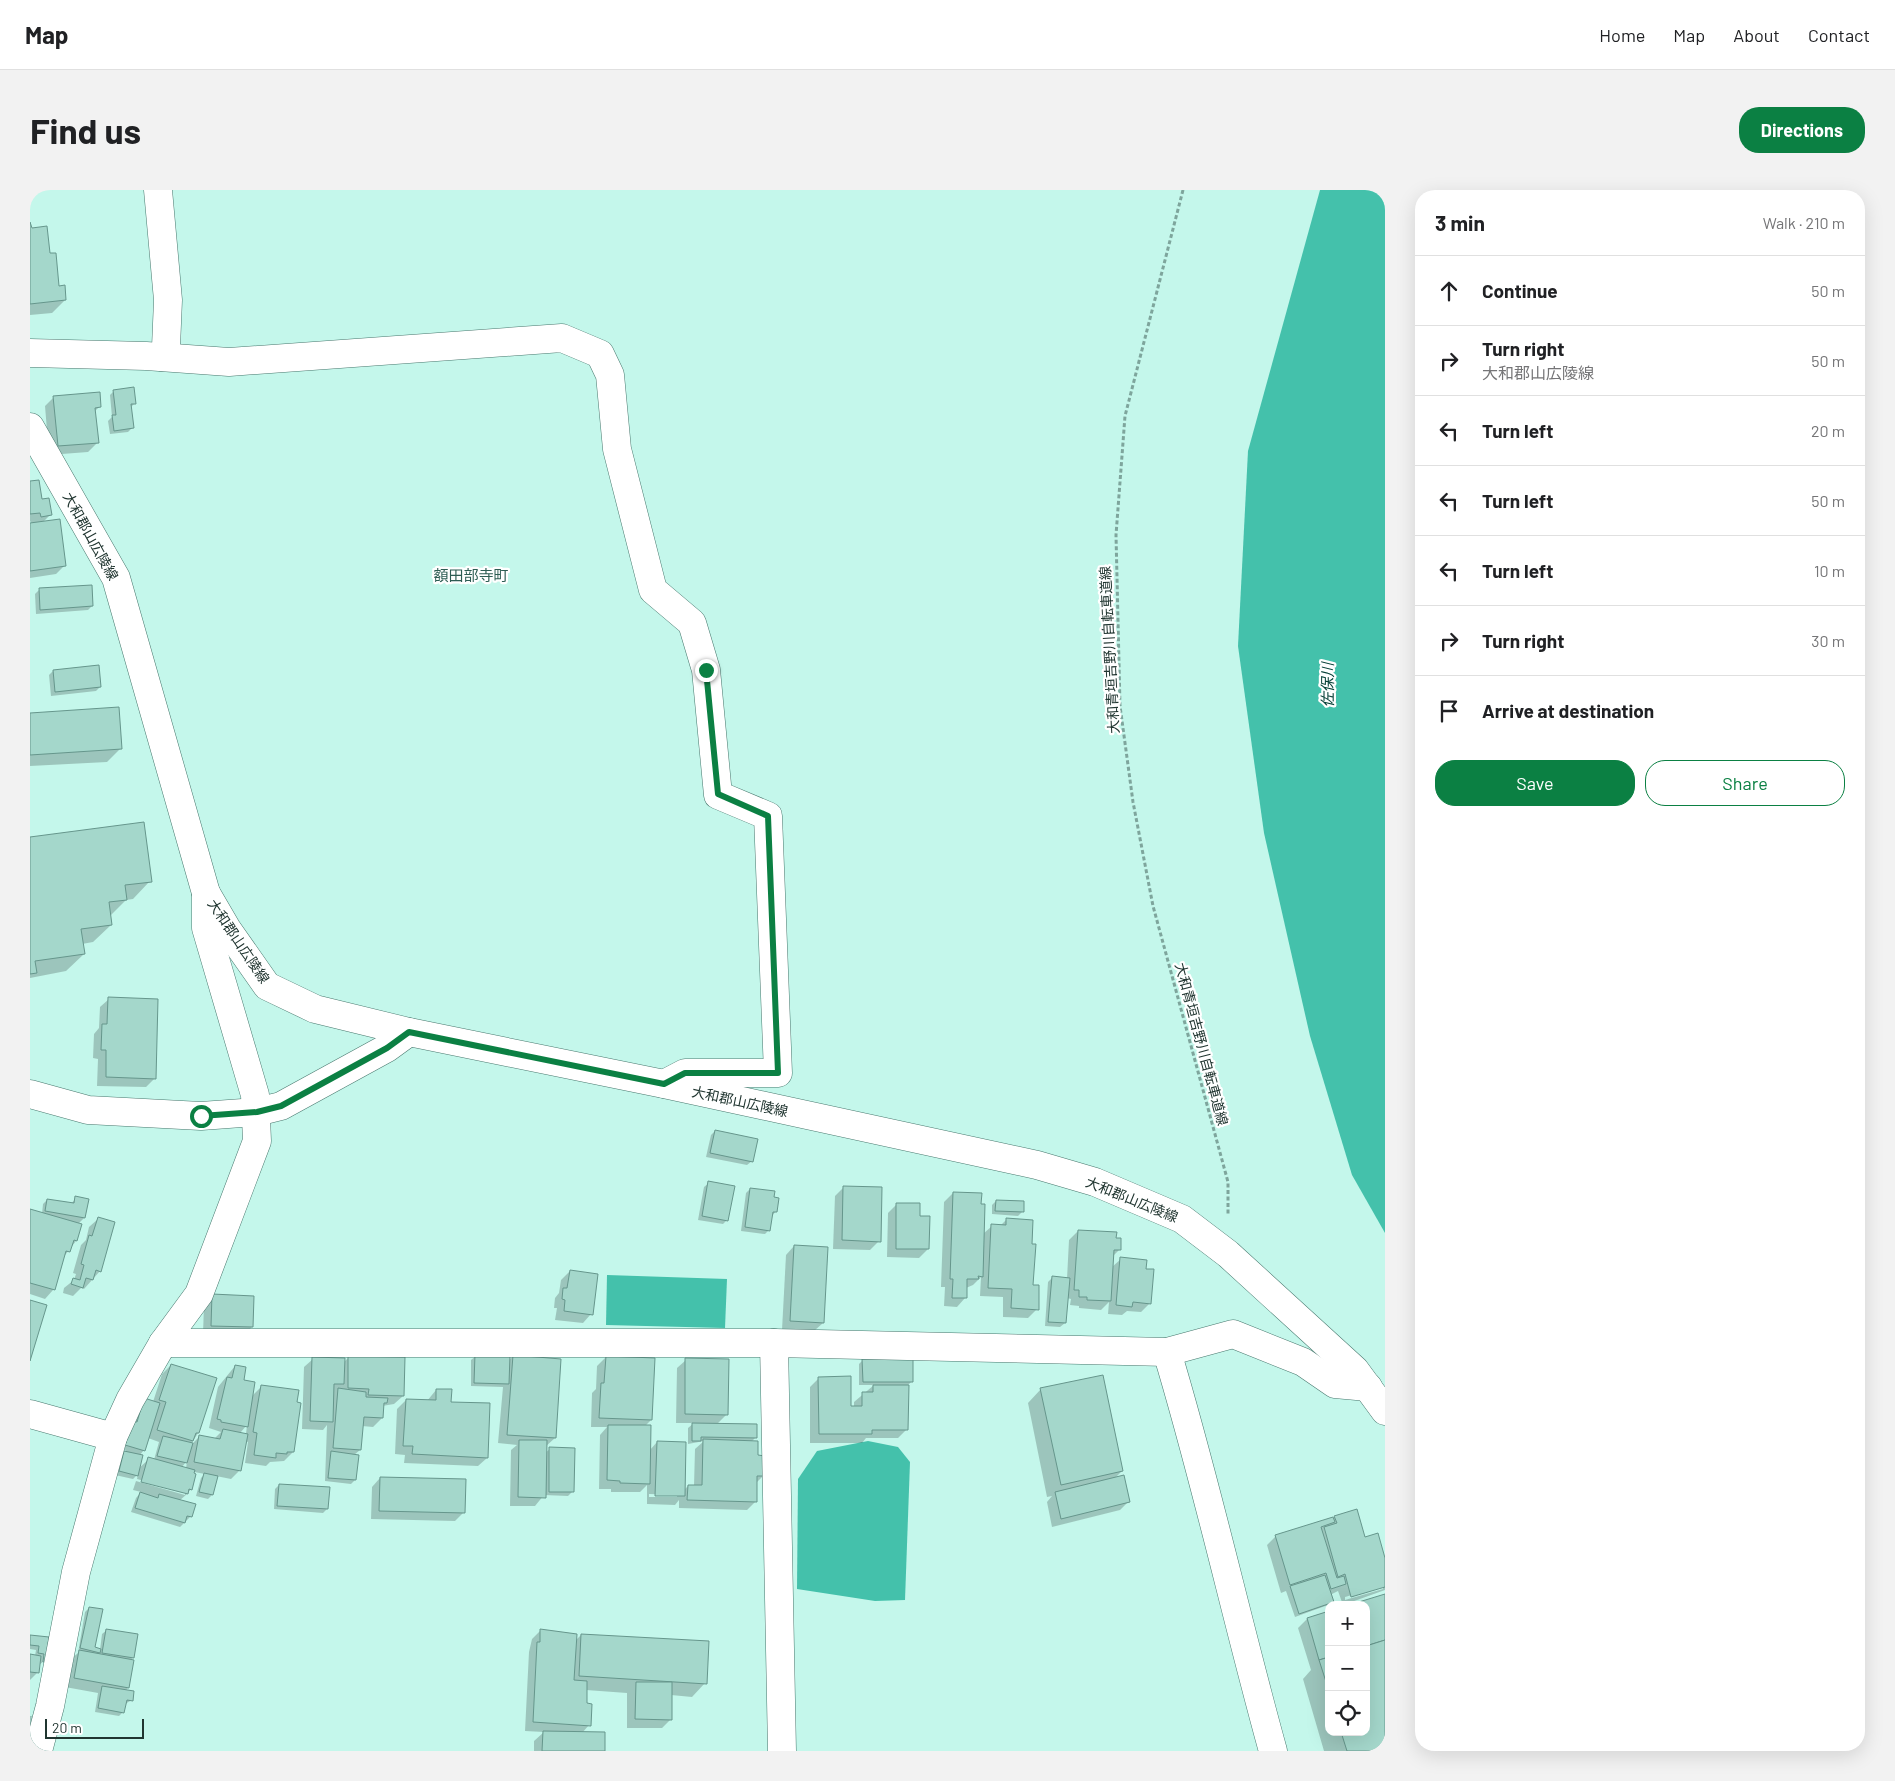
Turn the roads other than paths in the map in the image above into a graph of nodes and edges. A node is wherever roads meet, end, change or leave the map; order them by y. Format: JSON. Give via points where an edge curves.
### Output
{"nodes":[{"id":1,"x":158,"y":190,"type":"edge"},
{"id":2,"x":30,"y":353,"type":"edge"},
{"id":3,"x":162,"y":358,"type":"junction"},
{"id":4,"x":30,"y":428,"type":"edge"},
{"id":5,"x":206,"y":893,"type":"junction"},
{"id":6,"x":409,"y":1032,"type":"junction"},
{"id":7,"x":664,"y":1084,"type":"junction"},
{"id":8,"x":30,"y":1094,"type":"edge"},
{"id":9,"x":257,"y":1112,"type":"junction"},
{"id":10,"x":163,"y":1343,"type":"junction"},
{"id":11,"x":774,"y":1343,"type":"junction"},
{"id":12,"x":1167,"y":1352,"type":"junction"},
{"id":13,"x":1368,"y":1387,"type":"junction"},
{"id":14,"x":1385,"y":1411,"type":"edge"},
{"id":15,"x":30,"y":1414,"type":"edge"},
{"id":16,"x":113,"y":1437,"type":"junction"},
{"id":17,"x":38,"y":1751,"type":"edge"},
{"id":18,"x":782,"y":1751,"type":"edge"},
{"id":19,"x":1273,"y":1751,"type":"edge"}],
"edges":[{"from":1,"to":3,"type":"street","via":[[168,300],[166,347]]},
{"from":2,"to":3,"type":"street"},
{"from":3,"to":7,"type":"street","via":[[229,362],[562,338],[600,354],[610,375],[617,449],[653,590],[692,623],[706,670],[718,794],[768,816],[778,1073],[685,1073]]},
{"from":4,"to":5,"type":"street","name":"大和郡山広陵線","via":[[116,578]]},
{"from":5,"to":6,"type":"street","name":"大和郡山広陵線","via":[[267,986],[315,1009]]},
{"from":5,"to":9,"type":"street","via":[[206,928],[255,1095]]},
{"from":6,"to":7,"type":"street","name":"大和郡山広陵線"},
{"from":6,"to":9,"type":"street","via":[[387,1048],[281,1106]]},
{"from":7,"to":13,"type":"street","name":"大和郡山広陵線","via":[[1037,1165],[1095,1182],[1182,1220],[1228,1254],[1355,1370]]},
{"from":8,"to":9,"type":"street","via":[[88,1110],[201,1116]]},
{"from":9,"to":10,"type":"street","via":[[257,1141],[199,1294]]},
{"from":10,"to":11,"type":"street"},
{"from":10,"to":16,"type":"street"},
{"from":11,"to":12,"type":"street"},
{"from":11,"to":18,"type":"street"},
{"from":12,"to":13,"type":"street","via":[[1233,1334],[1303,1362],[1336,1384]]},
{"from":12,"to":19,"type":"street","via":[[1191,1432]]},
{"from":13,"to":14,"type":"street","name":"大和郡山広陵線"},
{"from":15,"to":16,"type":"street"},
{"from":16,"to":17,"type":"street","via":[[76,1572]]}]}
